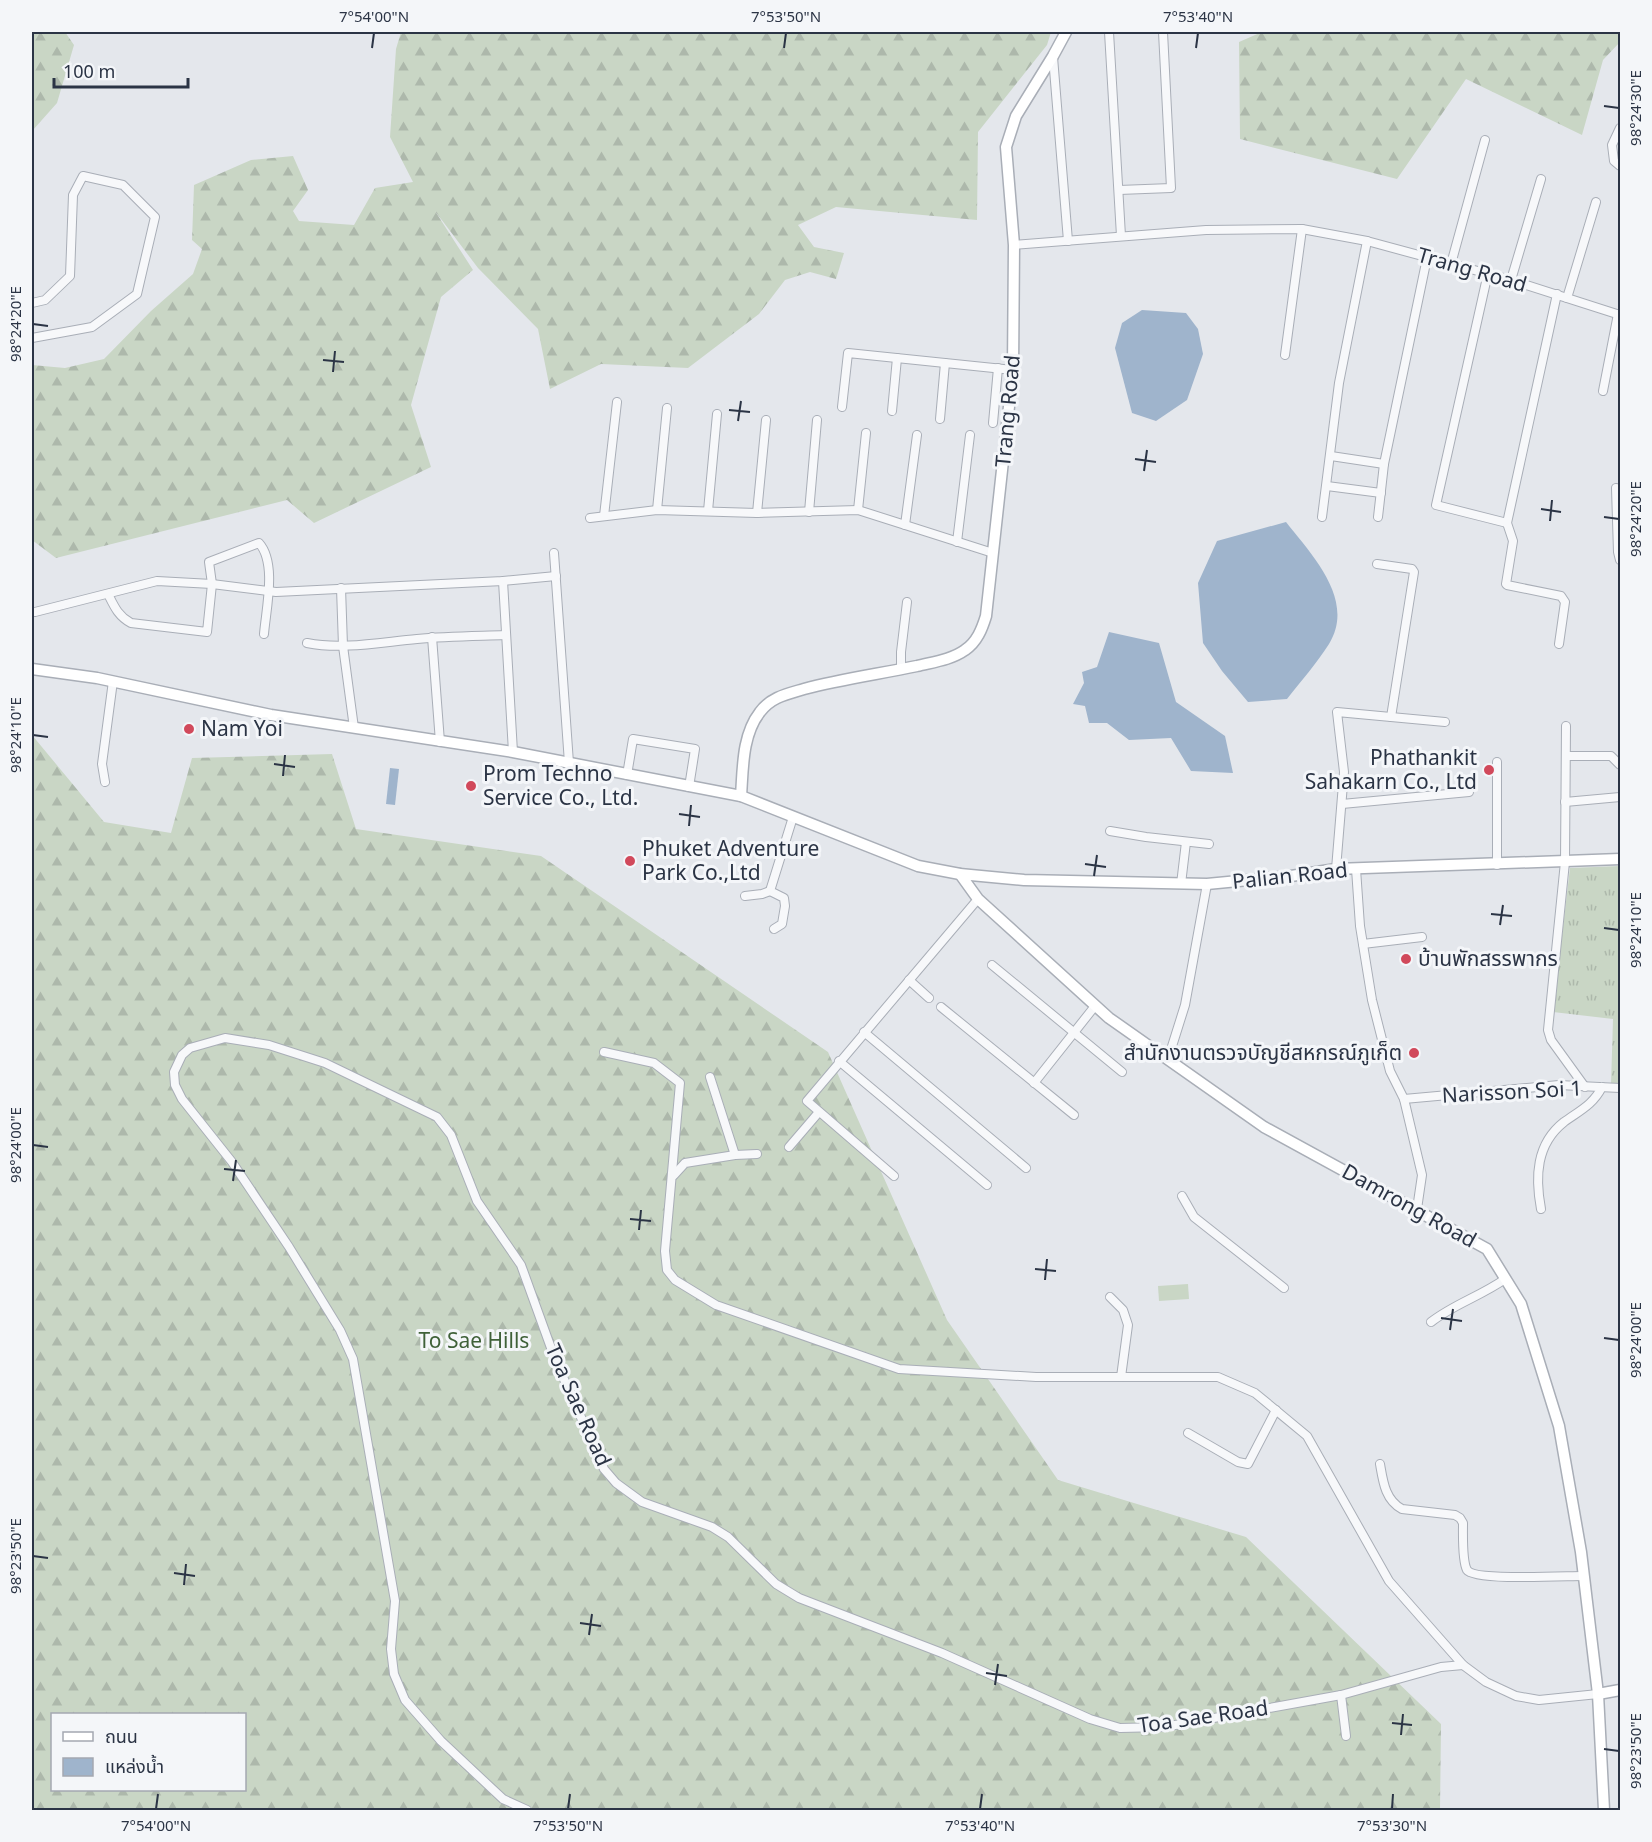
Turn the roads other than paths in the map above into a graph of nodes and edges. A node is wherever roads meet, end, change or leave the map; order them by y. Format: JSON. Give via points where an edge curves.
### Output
{"nodes":[{"id":1,"x":1066,"y":32,"type":"edge"},
{"id":2,"x":1109,"y":32,"type":"edge"},
{"id":3,"x":1163,"y":32,"type":"edge"},
{"id":4,"x":1053,"y":56,"type":"junction"},
{"id":5,"x":1620,"y":128,"type":"edge"},
{"id":6,"x":1485,"y":140,"type":"dead end"},
{"id":7,"x":1620,"y":166,"type":"edge"},
{"id":8,"x":1541,"y":179,"type":"dead end"},
{"id":9,"x":1119,"y":190,"type":"junction"},
{"id":10,"x":1596,"y":202,"type":"dead end"},
{"id":11,"x":1302,"y":229,"type":"junction"},
{"id":12,"x":1121,"y":236,"type":"junction"},
{"id":13,"x":1068,"y":241,"type":"junction"},
{"id":14,"x":1366,"y":241,"type":"junction"},
{"id":15,"x":1014,"y":245,"type":"junction"},
{"id":16,"x":1427,"y":258,"type":"junction"},
{"id":17,"x":1451,"y":264,"type":"junction"},
{"id":18,"x":1488,"y":273,"type":"junction"},
{"id":19,"x":1511,"y":280,"type":"junction"},
{"id":20,"x":1557,"y":294,"type":"junction"},
{"id":21,"x":1567,"y":298,"type":"junction"},
{"id":22,"x":32,"y":303,"type":"edge"},
{"id":23,"x":1619,"y":314,"type":"edge"},
{"id":24,"x":32,"y":338,"type":"edge"},
{"id":25,"x":1285,"y":356,"type":"dead end"},
{"id":26,"x":897,"y":358,"type":"junction"},
{"id":27,"x":945,"y":363,"type":"junction"},
{"id":28,"x":998,"y":368,"type":"junction"},
{"id":29,"x":1013,"y":370,"type":"junction"},
{"id":30,"x":1603,"y":391,"type":"dead end"},
{"id":31,"x":617,"y":402,"type":"dead end"},
{"id":32,"x":842,"y":407,"type":"dead end"},
{"id":33,"x":667,"y":408,"type":"dead end"},
{"id":34,"x":892,"y":411,"type":"dead end"},
{"id":35,"x":717,"y":414,"type":"dead end"},
{"id":36,"x":940,"y":419,"type":"dead end"},
{"id":37,"x":766,"y":420,"type":"dead end"},
{"id":38,"x":817,"y":420,"type":"dead end"},
{"id":39,"x":993,"y":423,"type":"dead end"},
{"id":40,"x":866,"y":433,"type":"dead end"},
{"id":41,"x":917,"y":435,"type":"dead end"},
{"id":42,"x":970,"y":435,"type":"dead end"},
{"id":43,"x":1331,"y":456,"type":"junction"},
{"id":44,"x":1384,"y":464,"type":"junction"},
{"id":45,"x":1327,"y":486,"type":"junction"},
{"id":46,"x":1616,"y":488,"type":"dead end"},
{"id":47,"x":1381,"y":493,"type":"junction"},
{"id":48,"x":657,"y":510,"type":"junction"},
{"id":49,"x":858,"y":510,"type":"junction"},
{"id":50,"x":708,"y":511,"type":"junction"},
{"id":51,"x":809,"y":512,"type":"junction"},
{"id":52,"x":757,"y":513,"type":"junction"},
{"id":53,"x":604,"y":516,"type":"junction"},
{"id":54,"x":1378,"y":517,"type":"dead end"},
{"id":55,"x":590,"y":518,"type":"dead end"},
{"id":56,"x":1322,"y":518,"type":"dead end"},
{"id":57,"x":1507,"y":524,"type":"junction"},
{"id":58,"x":905,"y":525,"type":"junction"},
{"id":59,"x":957,"y":542,"type":"junction"},
{"id":60,"x":554,"y":553,"type":"dead end"},
{"id":61,"x":993,"y":553,"type":"junction"},
{"id":62,"x":1620,"y":560,"type":"edge"},
{"id":63,"x":1377,"y":564,"type":"dead end"},
{"id":64,"x":556,"y":576,"type":"junction"},
{"id":65,"x":503,"y":581,"type":"junction"},
{"id":66,"x":212,"y":584,"type":"junction"},
{"id":67,"x":341,"y":588,"type":"junction"},
{"id":68,"x":268,"y":590,"type":"junction"},
{"id":69,"x":108,"y":594,"type":"junction"},
{"id":70,"x":907,"y":602,"type":"dead end"},
{"id":71,"x":35,"y":612,"type":"dead end"},
{"id":72,"x":264,"y":634,"type":"dead end"},
{"id":73,"x":505,"y":635,"type":"junction"},
{"id":74,"x":432,"y":638,"type":"junction"},
{"id":75,"x":307,"y":643,"type":"dead end"},
{"id":76,"x":1559,"y":644,"type":"dead end"},
{"id":77,"x":343,"y":646,"type":"junction"},
{"id":78,"x":32,"y":669,"type":"edge"},
{"id":79,"x":901,"y":669,"type":"junction"},
{"id":80,"x":113,"y":681,"type":"junction"},
{"id":81,"x":1391,"y":717,"type":"junction"},
{"id":82,"x":1445,"y":722,"type":"dead end"},
{"id":83,"x":1566,"y":726,"type":"dead end"},
{"id":84,"x":354,"y":728,"type":"junction"},
{"id":85,"x":440,"y":742,"type":"junction"},
{"id":86,"x":513,"y":752,"type":"junction"},
{"id":87,"x":1567,"y":756,"type":"junction"},
{"id":88,"x":1497,"y":762,"type":"dead end"},
{"id":89,"x":568,"y":763,"type":"junction"},
{"id":90,"x":1620,"y":765,"type":"edge"},
{"id":91,"x":627,"y":775,"type":"junction"},
{"id":92,"x":105,"y":782,"type":"dead end"},
{"id":93,"x":689,"y":787,"type":"junction"},
{"id":94,"x":1469,"y":792,"type":"dead end"},
{"id":95,"x":741,"y":796,"type":"junction"},
{"id":96,"x":1620,"y":797,"type":"edge"},
{"id":97,"x":1565,"y":802,"type":"junction"},
{"id":98,"x":1342,"y":804,"type":"junction"},
{"id":99,"x":793,"y":816,"type":"junction"},
{"id":100,"x":1110,"y":831,"type":"dead end"},
{"id":101,"x":1186,"y":842,"type":"junction"},
{"id":102,"x":1209,"y":844,"type":"dead end"},
{"id":103,"x":1620,"y":859,"type":"edge"},
{"id":104,"x":1565,"y":862,"type":"junction"},
{"id":105,"x":1497,"y":865,"type":"junction"},
{"id":106,"x":1336,"y":869,"type":"junction"},
{"id":107,"x":1356,"y":869,"type":"junction"},
{"id":108,"x":960,"y":874,"type":"junction"},
{"id":109,"x":1181,"y":884,"type":"junction"},
{"id":110,"x":1207,"y":884,"type":"junction"},
{"id":111,"x":770,"y":891,"type":"junction"},
{"id":112,"x":745,"y":896,"type":"dead end"},
{"id":113,"x":978,"y":899,"type":"junction"},
{"id":114,"x":774,"y":929,"type":"dead end"},
{"id":115,"x":1422,"y":937,"type":"dead end"},
{"id":116,"x":1363,"y":944,"type":"junction"},
{"id":117,"x":992,"y":965,"type":"dead end"},
{"id":118,"x":909,"y":980,"type":"junction"},
{"id":119,"x":929,"y":998,"type":"dead end"},
{"id":120,"x":1095,"y":1006,"type":"junction"},
{"id":121,"x":940,"y":1007,"type":"dead end"},
{"id":122,"x":864,"y":1032,"type":"junction"},
{"id":123,"x":1075,"y":1033,"type":"junction"},
{"id":124,"x":604,"y":1052,"type":"dead end"},
{"id":125,"x":1168,"y":1059,"type":"junction"},
{"id":126,"x":839,"y":1061,"type":"junction"},
{"id":127,"x":1122,"y":1072,"type":"dead end"},
{"id":128,"x":710,"y":1077,"type":"dead end"},
{"id":129,"x":1034,"y":1083,"type":"junction"},
{"id":130,"x":1585,"y":1087,"type":"junction"},
{"id":131,"x":1602,"y":1087,"type":"junction"},
{"id":132,"x":1620,"y":1088,"type":"edge"},
{"id":133,"x":1404,"y":1099,"type":"junction"},
{"id":134,"x":819,"y":1112,"type":"junction"},
{"id":135,"x":1074,"y":1115,"type":"dead end"},
{"id":136,"x":789,"y":1147,"type":"dead end"},
{"id":137,"x":757,"y":1154,"type":"dead end"},
{"id":138,"x":735,"y":1155,"type":"junction"},
{"id":139,"x":1026,"y":1168,"type":"dead end"},
{"id":140,"x":674,"y":1175,"type":"junction"},
{"id":141,"x":894,"y":1176,"type":"dead end"},
{"id":142,"x":987,"y":1185,"type":"dead end"},
{"id":143,"x":1182,"y":1196,"type":"dead end"},
{"id":144,"x":1417,"y":1209,"type":"junction"},
{"id":145,"x":1541,"y":1209,"type":"dead end"},
{"id":146,"x":1505,"y":1279,"type":"junction"},
{"id":147,"x":1284,"y":1288,"type":"dead end"},
{"id":148,"x":1110,"y":1297,"type":"dead end"},
{"id":149,"x":1431,"y":1322,"type":"dead end"},
{"id":150,"x":1121,"y":1377,"type":"junction"},
{"id":151,"x":1276,"y":1410,"type":"junction"},
{"id":152,"x":1188,"y":1433,"type":"dead end"},
{"id":153,"x":1380,"y":1464,"type":"dead end"},
{"id":154,"x":1582,"y":1576,"type":"junction"},
{"id":155,"x":1463,"y":1665,"type":"junction"},
{"id":156,"x":1620,"y":1690,"type":"edge"},
{"id":157,"x":1598,"y":1694,"type":"junction"},
{"id":158,"x":1341,"y":1695,"type":"junction"},
{"id":159,"x":1346,"y":1736,"type":"dead end"},
{"id":160,"x":527,"y":1810,"type":"edge"},
{"id":161,"x":1604,"y":1810,"type":"edge"}],
"edges":[{"from":1,"to":4,"type":"street"},
{"from":2,"to":9,"type":"street"},
{"from":3,"to":9,"type":"street","via":[[1171,188]]},
{"from":4,"to":13,"type":"street"},
{"from":4,"to":15,"type":"street","via":[[1022,104],[1008,137]]},
{"from":5,"to":7,"type":"street","via":[[1612,145],[1614,161]]},
{"from":6,"to":17,"type":"street"},
{"from":8,"to":19,"type":"street"},
{"from":9,"to":12,"type":"street"},
{"from":10,"to":21,"type":"street"},
{"from":11,"to":12,"type":"street","name":"Trang Road"},
{"from":11,"to":14,"type":"street","name":"Trang Road"},
{"from":11,"to":25,"type":"street"},
{"from":12,"to":13,"type":"street","name":"Trang Road"},
{"from":13,"to":15,"type":"street","name":"Trang Road"},
{"from":14,"to":16,"type":"street","name":"Trang Road"},
{"from":14,"to":43,"type":"street","via":[[1339,383]]},
{"from":15,"to":29,"type":"street","name":"Trang Road"},
{"from":16,"to":17,"type":"street","name":"Trang Road"},
{"from":16,"to":44,"type":"street"},
{"from":17,"to":18,"type":"street","name":"Trang Road"},
{"from":18,"to":19,"type":"street","name":"Trang Road"},
{"from":18,"to":57,"type":"street","via":[[1436,505]]},
{"from":19,"to":20,"type":"street","name":"Trang Road"},
{"from":20,"to":21,"type":"street","name":"Trang Road"},
{"from":20,"to":57,"type":"street"},
{"from":21,"to":23,"type":"street","name":"Trang Road"},
{"from":22,"to":24,"type":"street","via":[[45,300],[70,276],[73,195],[83,176],[123,185],[155,217],[136,294],[92,327]]},
{"from":23,"to":30,"type":"street"},
{"from":26,"to":27,"type":"street"},
{"from":26,"to":32,"type":"street","via":[[848,353]]},
{"from":26,"to":34,"type":"street"},
{"from":27,"to":28,"type":"street"},
{"from":27,"to":36,"type":"street"},
{"from":28,"to":29,"type":"street"},
{"from":28,"to":39,"type":"street"},
{"from":29,"to":61,"type":"street","name":"Trang Road"},
{"from":31,"to":53,"type":"street"},
{"from":33,"to":48,"type":"street"},
{"from":35,"to":50,"type":"street"},
{"from":37,"to":52,"type":"street"},
{"from":38,"to":51,"type":"street"},
{"from":40,"to":49,"type":"street"},
{"from":41,"to":58,"type":"street"},
{"from":42,"to":59,"type":"street"},
{"from":43,"to":44,"type":"street"},
{"from":43,"to":45,"type":"street"},
{"from":44,"to":47,"type":"street"},
{"from":45,"to":47,"type":"street"},
{"from":45,"to":56,"type":"street"},
{"from":46,"to":62,"type":"street"},
{"from":47,"to":54,"type":"street"},
{"from":48,"to":50,"type":"street"},
{"from":48,"to":53,"type":"street"},
{"from":49,"to":51,"type":"street"},
{"from":49,"to":58,"type":"street"},
{"from":50,"to":52,"type":"street"},
{"from":51,"to":52,"type":"street"},
{"from":53,"to":55,"type":"street"},
{"from":57,"to":76,"type":"street","via":[[1513,541],[1506,584],[1561,596],[1565,602]]},
{"from":58,"to":59,"type":"street"},
{"from":59,"to":61,"type":"street"},
{"from":60,"to":64,"type":"street"},
{"from":61,"to":79,"type":"street","name":"Trang Road","via":[[986,616],[976,640],[955,656]]},
{"from":63,"to":81,"type":"street","via":[[1414,572]]},
{"from":64,"to":65,"type":"street"},
{"from":64,"to":89,"type":"street"},
{"from":65,"to":67,"type":"street"},
{"from":65,"to":73,"type":"street"},
{"from":66,"to":68,"type":"street"},
{"from":66,"to":68,"type":"street","via":[[209,562],[259,543],[268,566]]},
{"from":66,"to":69,"type":"street","via":[[157,580]]},
{"from":66,"to":69,"type":"street","via":[[207,632],[131,623],[123,619]]},
{"from":67,"to":68,"type":"street"},
{"from":67,"to":77,"type":"street"},
{"from":68,"to":72,"type":"street"},
{"from":69,"to":71,"type":"street"},
{"from":70,"to":79,"type":"street"},
{"from":73,"to":74,"type":"street"},
{"from":73,"to":86,"type":"street"},
{"from":74,"to":77,"type":"street"},
{"from":74,"to":85,"type":"street"},
{"from":75,"to":77,"type":"street"},
{"from":77,"to":84,"type":"street"},
{"from":78,"to":80,"type":"street"},
{"from":79,"to":95,"type":"street","name":"Trang Road","via":[[813,686],[770,701],[750,729]]},
{"from":80,"to":84,"type":"street","via":[[271,715]]},
{"from":80,"to":92,"type":"street","via":[[102,765]]},
{"from":81,"to":82,"type":"street"},
{"from":81,"to":98,"type":"street","via":[[1337,712],[1344,772]]},
{"from":83,"to":87,"type":"street"},
{"from":84,"to":85,"type":"street"},
{"from":85,"to":86,"type":"street"},
{"from":86,"to":89,"type":"street"},
{"from":87,"to":90,"type":"street","via":[[1611,756]]},
{"from":87,"to":97,"type":"street"},
{"from":88,"to":105,"type":"street"},
{"from":89,"to":91,"type":"street"},
{"from":91,"to":93,"type":"street"},
{"from":91,"to":93,"type":"street","via":[[633,739],[695,749]]},
{"from":93,"to":95,"type":"street"},
{"from":94,"to":98,"type":"street"},
{"from":95,"to":99,"type":"street"},
{"from":96,"to":97,"type":"street"},
{"from":97,"to":104,"type":"street"},
{"from":98,"to":106,"type":"street"},
{"from":99,"to":108,"type":"street","via":[[918,866]]},
{"from":99,"to":111,"type":"street"},
{"from":100,"to":101,"type":"street"},
{"from":101,"to":102,"type":"street"},
{"from":101,"to":109,"type":"street"},
{"from":103,"to":104,"type":"street","name":"Palian Road"},
{"from":104,"to":105,"type":"street","name":"Palian Road"},
{"from":104,"to":130,"type":"street","via":[[1548,1030]]},
{"from":105,"to":107,"type":"street","name":"Palian Road"},
{"from":106,"to":107,"type":"street","name":"Palian Road"},
{"from":106,"to":110,"type":"street","name":"Palian Road"},
{"from":107,"to":116,"type":"street"},
{"from":108,"to":109,"type":"street","name":"Palian Road","via":[[1024,880]]},
{"from":108,"to":113,"type":"street","name":"Damrong Road"},
{"from":109,"to":110,"type":"street","name":"Palian Road"},
{"from":110,"to":125,"type":"street","via":[[1185,1005]]},
{"from":111,"to":112,"type":"street"},
{"from":111,"to":114,"type":"street","via":[[784,898],[786,904],[782,924]]},
{"from":113,"to":118,"type":"street"},
{"from":113,"to":120,"type":"street","name":"Damrong Road"},
{"from":115,"to":116,"type":"street"},
{"from":116,"to":133,"type":"street","via":[[1390,1071]]},
{"from":117,"to":123,"type":"street"},
{"from":118,"to":119,"type":"street"},
{"from":118,"to":122,"type":"street"},
{"from":120,"to":123,"type":"street"},
{"from":120,"to":125,"type":"street","name":"Damrong Road"},
{"from":121,"to":129,"type":"street"},
{"from":122,"to":126,"type":"street"},
{"from":122,"to":139,"type":"street"},
{"from":123,"to":127,"type":"street"},
{"from":123,"to":129,"type":"street"},
{"from":124,"to":140,"type":"street","via":[[654,1063],[680,1083]]},
{"from":125,"to":144,"type":"street","name":"Damrong Road","via":[[1264,1127]]},
{"from":126,"to":134,"type":"street","via":[[807,1101]]},
{"from":126,"to":142,"type":"street"},
{"from":128,"to":138,"type":"street"},
{"from":129,"to":135,"type":"street"},
{"from":130,"to":131,"type":"street","name":"Narisson Soi 1"},
{"from":130,"to":133,"type":"street","name":"Narisson Soi 1","via":[[1559,1085]]},
{"from":131,"to":132,"type":"street","name":"Narisson Soi 1"},
{"from":131,"to":145,"type":"street","via":[[1588,1106],[1556,1130],[1540,1154],[1537,1183]]},
{"from":133,"to":144,"type":"street","via":[[1422,1174]]},
{"from":134,"to":136,"type":"street"},
{"from":134,"to":141,"type":"street"},
{"from":137,"to":138,"type":"street"},
{"from":138,"to":140,"type":"street","via":[[686,1163]]},
{"from":140,"to":150,"type":"street","via":[[665,1251],[667,1270],[675,1280],[716,1305],[899,1369],[1036,1377]]},
{"from":143,"to":147,"type":"street","via":[[1194,1217]]},
{"from":144,"to":146,"type":"street","name":"Damrong Road","via":[[1487,1249]]},
{"from":146,"to":149,"type":"street"},
{"from":146,"to":154,"type":"street","name":"Damrong Road","via":[[1521,1304],[1559,1426]]},
{"from":148,"to":150,"type":"street","via":[[1123,1311],[1128,1325]]},
{"from":150,"to":151,"type":"street","via":[[1218,1377],[1255,1393]]},
{"from":151,"to":152,"type":"street","via":[[1248,1464]]},
{"from":151,"to":155,"type":"street","via":[[1307,1436],[1389,1581]]},
{"from":153,"to":154,"type":"street","via":[[1385,1488],[1395,1505],[1460,1518],[1465,1563],[1473,1574]]},
{"from":154,"to":157,"type":"street","name":"Damrong Road"},
{"from":155,"to":157,"type":"street","via":[[1486,1682],[1516,1696],[1539,1700]]},
{"from":155,"to":158,"type":"street","name":"Toa Sae Road","via":[[1441,1667]]},
{"from":156,"to":157,"type":"street"},
{"from":157,"to":161,"type":"street","name":"Damrong Road"},
{"from":158,"to":159,"type":"street"},
{"from":158,"to":160,"type":"street","name":"Toa Sae Road","via":[[1164,1727],[1120,1728],[1089,1719],[942,1653],[799,1598],[776,1584],[728,1537],[712,1527],[642,1502],[604,1469],[555,1359],[521,1265],[477,1201],[451,1136],[437,1117],[325,1063],[268,1045],[225,1038],[190,1048],[182,1054],[174,1072],[182,1099],[232,1162],[289,1247],[340,1330],[353,1359],[395,1601],[391,1649],[394,1674],[405,1700],[502,1799]]}]}
